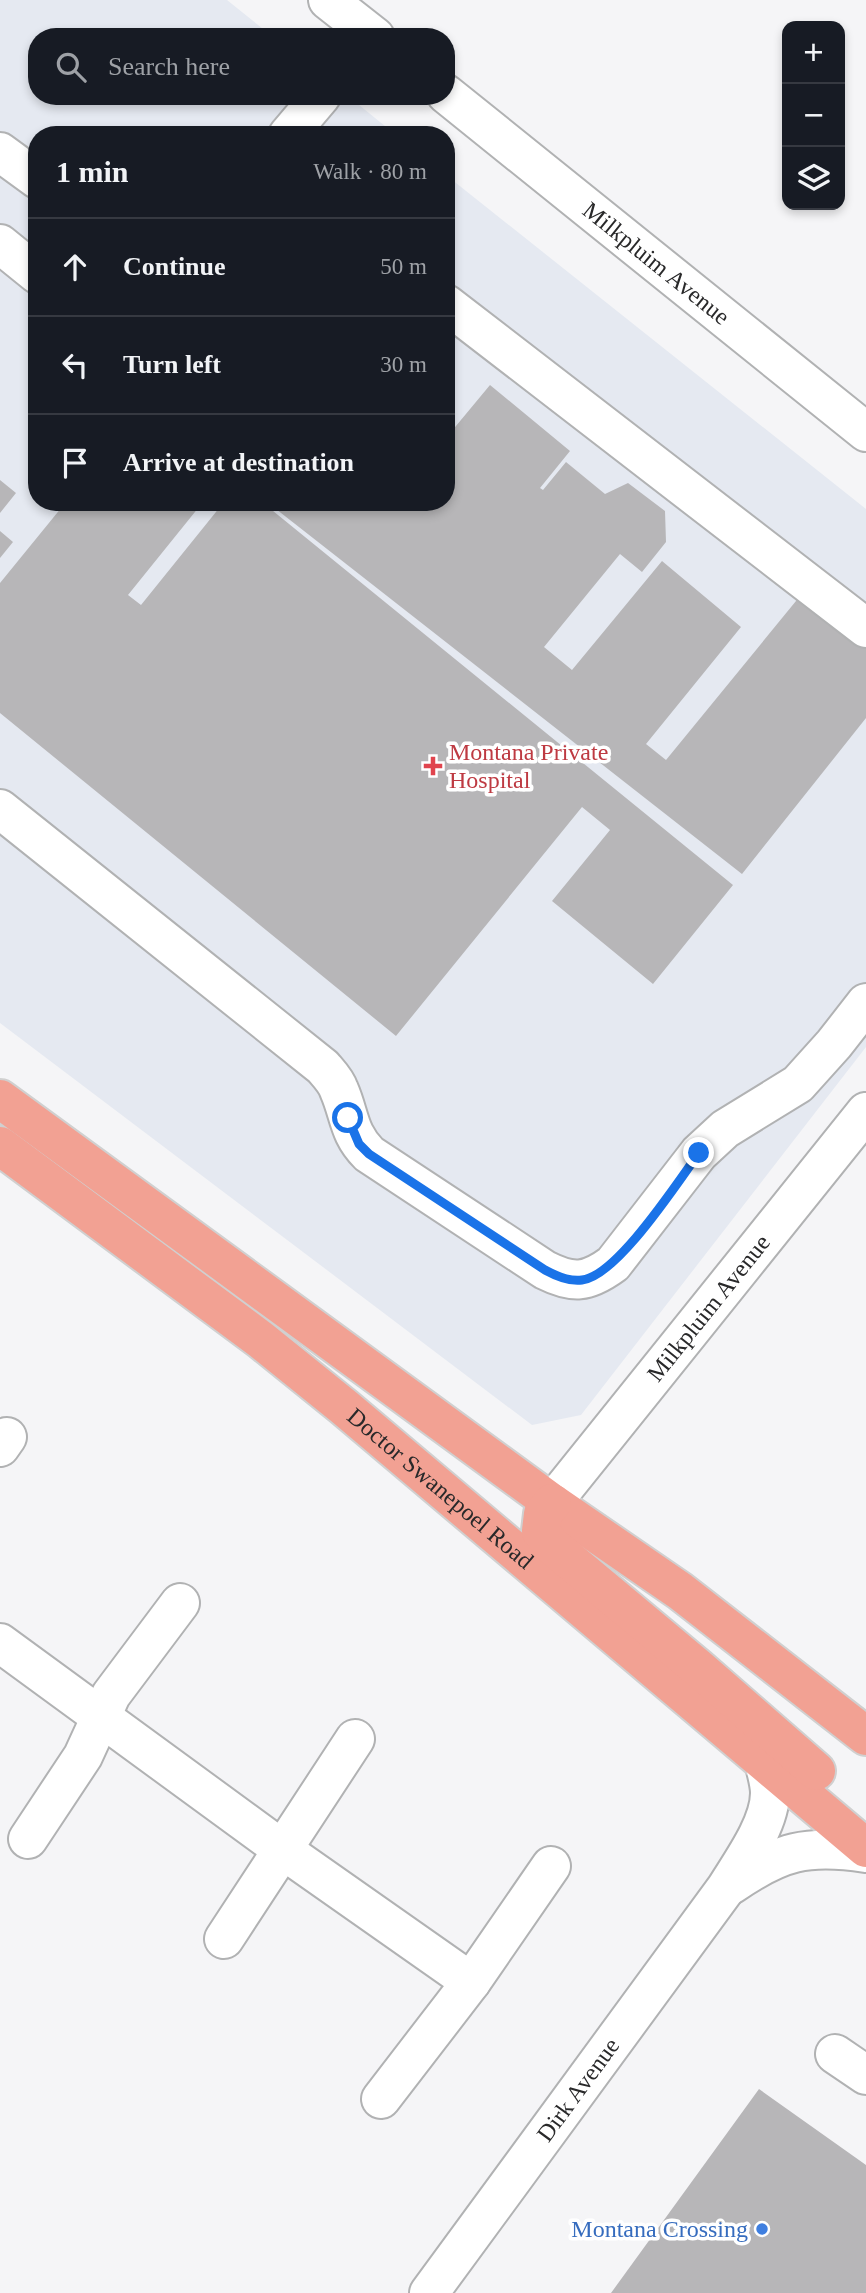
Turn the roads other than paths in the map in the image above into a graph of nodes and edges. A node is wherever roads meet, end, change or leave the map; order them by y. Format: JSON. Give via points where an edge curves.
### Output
{"nodes":[{"id":1,"x":328,"y":0,"type":"edge"},
{"id":2,"x":362,"y":28,"type":"edge"},
{"id":3,"x":455,"y":101,"type":"edge"},
{"id":4,"x":313,"y":105,"type":"edge"},
{"id":5,"x":343,"y":105,"type":"edge"},
{"id":6,"x":296,"y":126,"type":"edge"},
{"id":7,"x":325,"y":126,"type":"edge"},
{"id":8,"x":0,"y":152,"type":"edge"},
{"id":9,"x":28,"y":173,"type":"edge"},
{"id":10,"x":0,"y":244,"type":"edge"},
{"id":11,"x":28,"y":267,"type":"edge"},
{"id":12,"x":455,"y":311,"type":"edge"},
{"id":13,"x":866,"y":432,"type":"edge"},
{"id":14,"x":866,"y":628,"type":"edge"},
{"id":15,"x":0,"y":809,"type":"edge"},
{"id":16,"x":866,"y":1003,"type":"edge"},
{"id":17,"x":0,"y":1099,"type":"edge"},
{"id":18,"x":866,"y":1112,"type":"edge"},
{"id":19,"x":0,"y":1146,"type":"edge"},
{"id":20,"x":552,"y":1503,"type":"junction"},
{"id":21,"x":180,"y":1603,"type":"dead end"},
{"id":22,"x":0,"y":1643,"type":"edge"},
{"id":23,"x":99,"y":1717,"type":"junction"},
{"id":24,"x":866,"y":1736,"type":"edge"},
{"id":25,"x":355,"y":1739,"type":"dead end"},
{"id":26,"x":764,"y":1761,"type":"junction"},
{"id":27,"x":866,"y":1816,"type":"edge"},
{"id":28,"x":28,"y":1839,"type":"dead end"},
{"id":29,"x":284,"y":1850,"type":"junction"},
{"id":30,"x":866,"y":1851,"type":"edge"},
{"id":31,"x":551,"y":1867,"type":"dead end"},
{"id":32,"x":726,"y":1888,"type":"junction"},
{"id":33,"x":224,"y":1939,"type":"dead end"},
{"id":34,"x":471,"y":1982,"type":"junction"},
{"id":35,"x":835,"y":2054,"type":"dead end"},
{"id":36,"x":866,"y":2075,"type":"edge"},
{"id":37,"x":381,"y":2099,"type":"dead end"},
{"id":38,"x":429,"y":2293,"type":"edge"}],
"edges":[{"from":1,"to":2,"type":"street"},
{"from":3,"to":13,"type":"street","name":"Milkpluim Avenue"},
{"from":4,"to":6,"type":"street"},
{"from":5,"to":7,"type":"street"},
{"from":8,"to":9,"type":"street"},
{"from":10,"to":11,"type":"street"},
{"from":12,"to":14,"type":"street"},
{"from":15,"to":16,"type":"street","via":[[323,1068],[340,1091],[351,1130],[369,1154],[562,1279],[582,1280],[613,1264],[699,1153],[725,1129],[798,1084]]},
{"from":17,"to":20,"type":"main road","name":"Doctor Swanepoel Road"},
{"from":18,"to":20,"type":"street","name":"Milkpluim Avenue"},
{"from":19,"to":26,"type":"main road","name":"Doctor Swanepoel Road","via":[[261,1340]]},
{"from":20,"to":24,"type":"main road","name":"Doctor Swanepoel Road","via":[[680,1591]]},
{"from":20,"to":27,"type":"main road","via":[[543,1514],[541,1531],[551,1545]]},
{"from":21,"to":23,"type":"street"},
{"from":22,"to":23,"type":"street"},
{"from":23,"to":28,"type":"street","via":[[83,1756]]},
{"from":23,"to":29,"type":"street"},
{"from":25,"to":29,"type":"street"},
{"from":26,"to":30,"type":"main road","name":"Doctor Swanepoel Road"},
{"from":26,"to":32,"type":"street","name":"Dirk Avenue","via":[[768,1809]]},
{"from":29,"to":33,"type":"street"},
{"from":29,"to":34,"type":"street"},
{"from":30,"to":32,"type":"street","name":"Dirk Avenue","via":[[796,1852],[760,1865]]},
{"from":31,"to":34,"type":"street"},
{"from":32,"to":38,"type":"street","name":"Dirk Avenue"},
{"from":34,"to":37,"type":"street"},
{"from":35,"to":36,"type":"street"}]}
